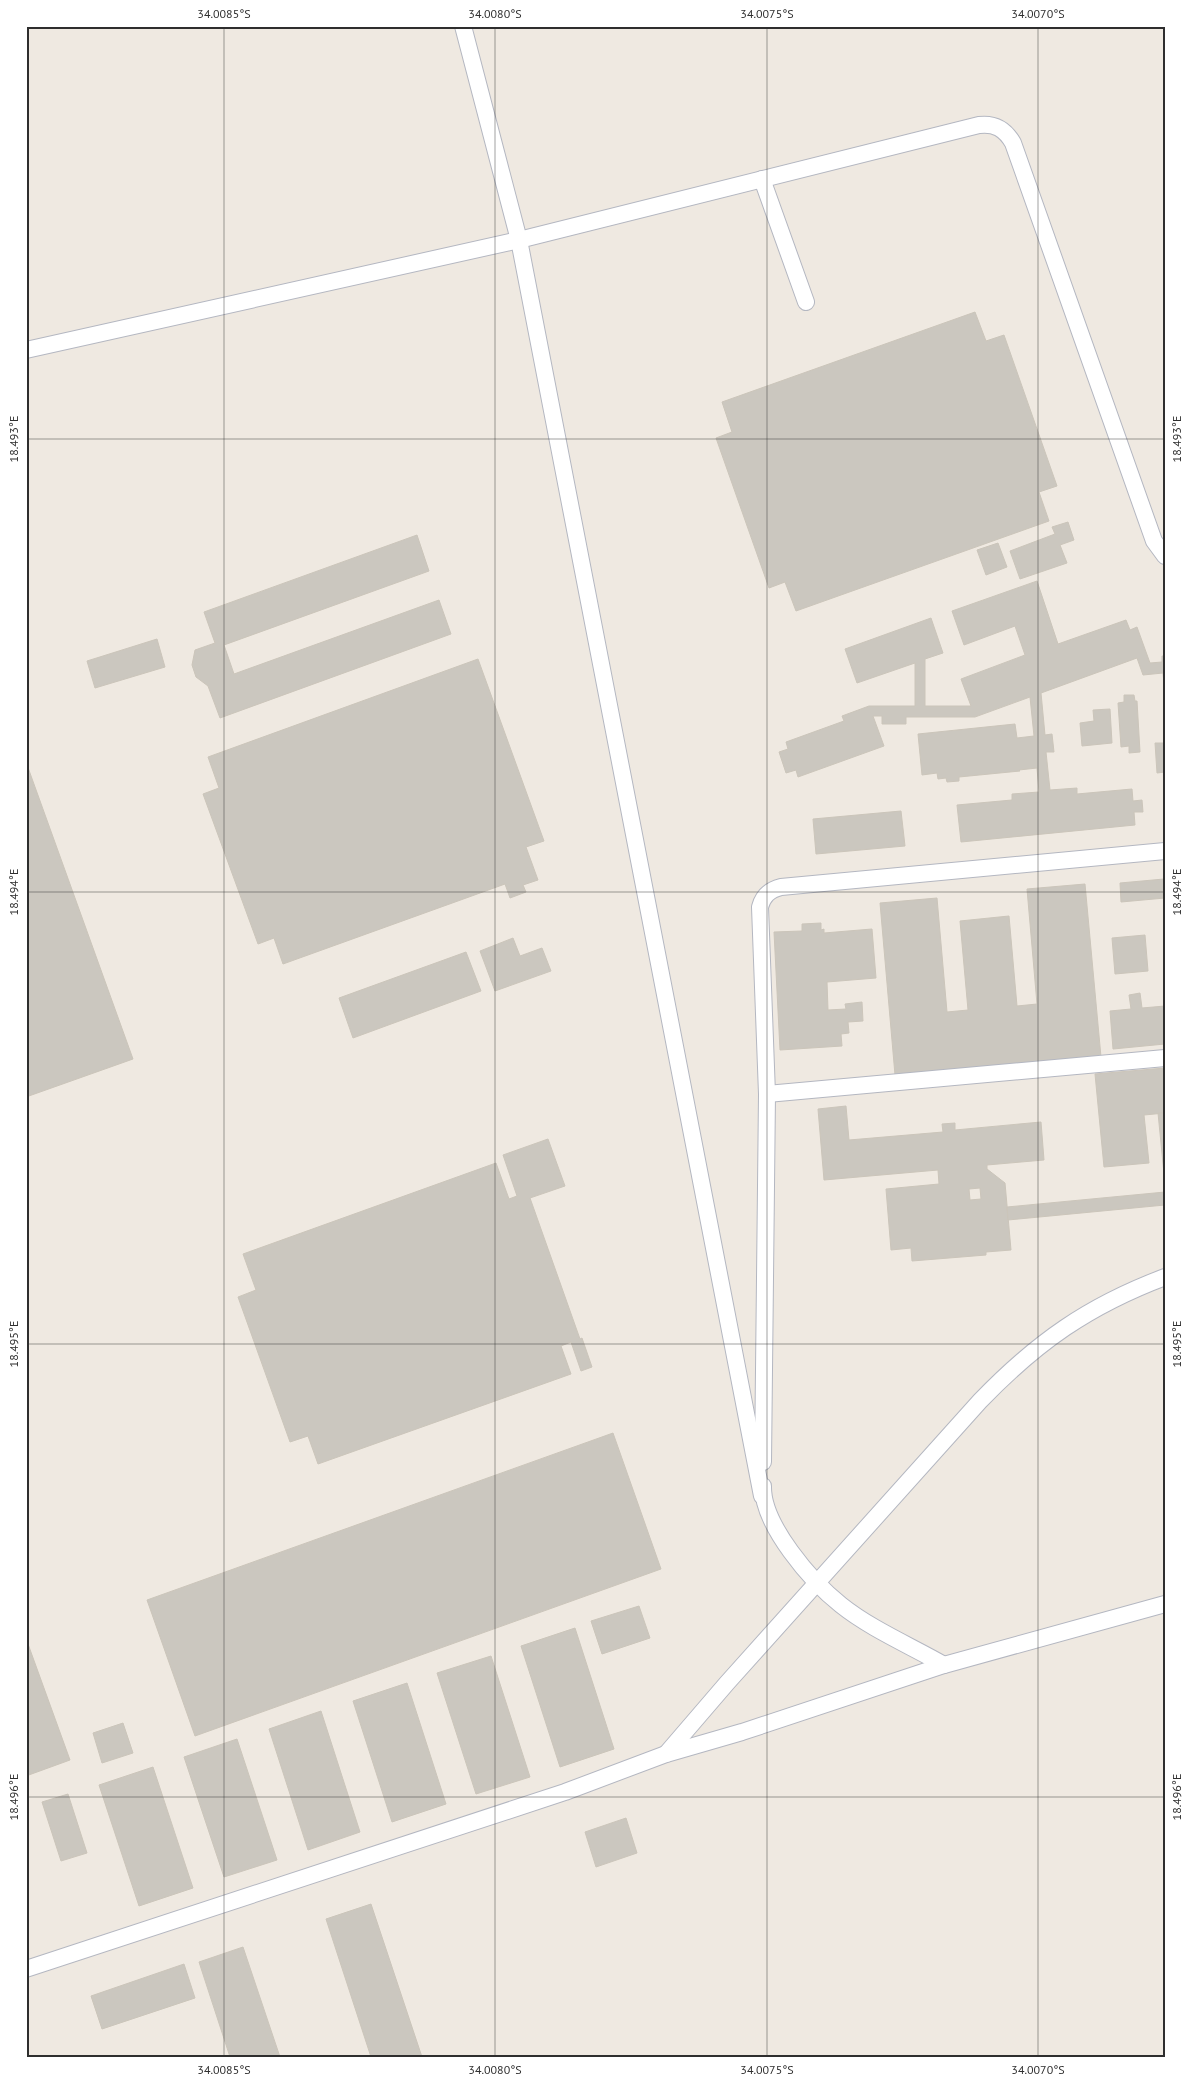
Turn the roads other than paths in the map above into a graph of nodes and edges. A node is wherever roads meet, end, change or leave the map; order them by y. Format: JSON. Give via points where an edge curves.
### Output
{"nodes":[{"id":1,"x":463,"y":26,"type":"edge"},
{"id":2,"x":762,"y":179,"type":"junction"},
{"id":3,"x":519,"y":240,"type":"junction"},
{"id":4,"x":806,"y":302,"type":"dead end"},
{"id":5,"x":26,"y":350,"type":"edge"},
{"id":6,"x":1165,"y":556,"type":"edge"},
{"id":7,"x":1165,"y":851,"type":"edge"},
{"id":8,"x":1165,"y":1058,"type":"edge"},
{"id":9,"x":767,"y":1094,"type":"junction"},
{"id":10,"x":1165,"y":1277,"type":"edge"},
{"id":11,"x":762,"y":1496,"type":"junction"},
{"id":12,"x":818,"y":1582,"type":"junction"},
{"id":13,"x":1165,"y":1604,"type":"edge"},
{"id":14,"x":944,"y":1665,"type":"junction"},
{"id":15,"x":666,"y":1754,"type":"junction"},
{"id":16,"x":26,"y":1969,"type":"edge"}],
"edges":[{"from":1,"to":3,"type":"lane"},
{"from":2,"to":3,"type":"lane"},
{"from":2,"to":4,"type":"lane"},
{"from":2,"to":6,"type":"lane","via":[[979,125],[990,124],[1008,134],[1154,541]]},
{"from":3,"to":5,"type":"lane"},
{"from":3,"to":11,"type":"lane"},
{"from":7,"to":9,"type":"lane","via":[[774,889],[762,899],[760,907]]},
{"from":8,"to":9,"type":"lane"},
{"from":9,"to":11,"type":"lane"},
{"from":10,"to":12,"type":"lane","via":[[1134,1288],[1092,1310],[1013,1366]]},
{"from":11,"to":12,"type":"lane","via":[[778,1534]]},
{"from":12,"to":14,"type":"lane","via":[[841,1605]]},
{"from":12,"to":15,"type":"lane"},
{"from":13,"to":14,"type":"lane"},
{"from":14,"to":15,"type":"lane"},
{"from":15,"to":16,"type":"lane","via":[[565,1792]]}]}
